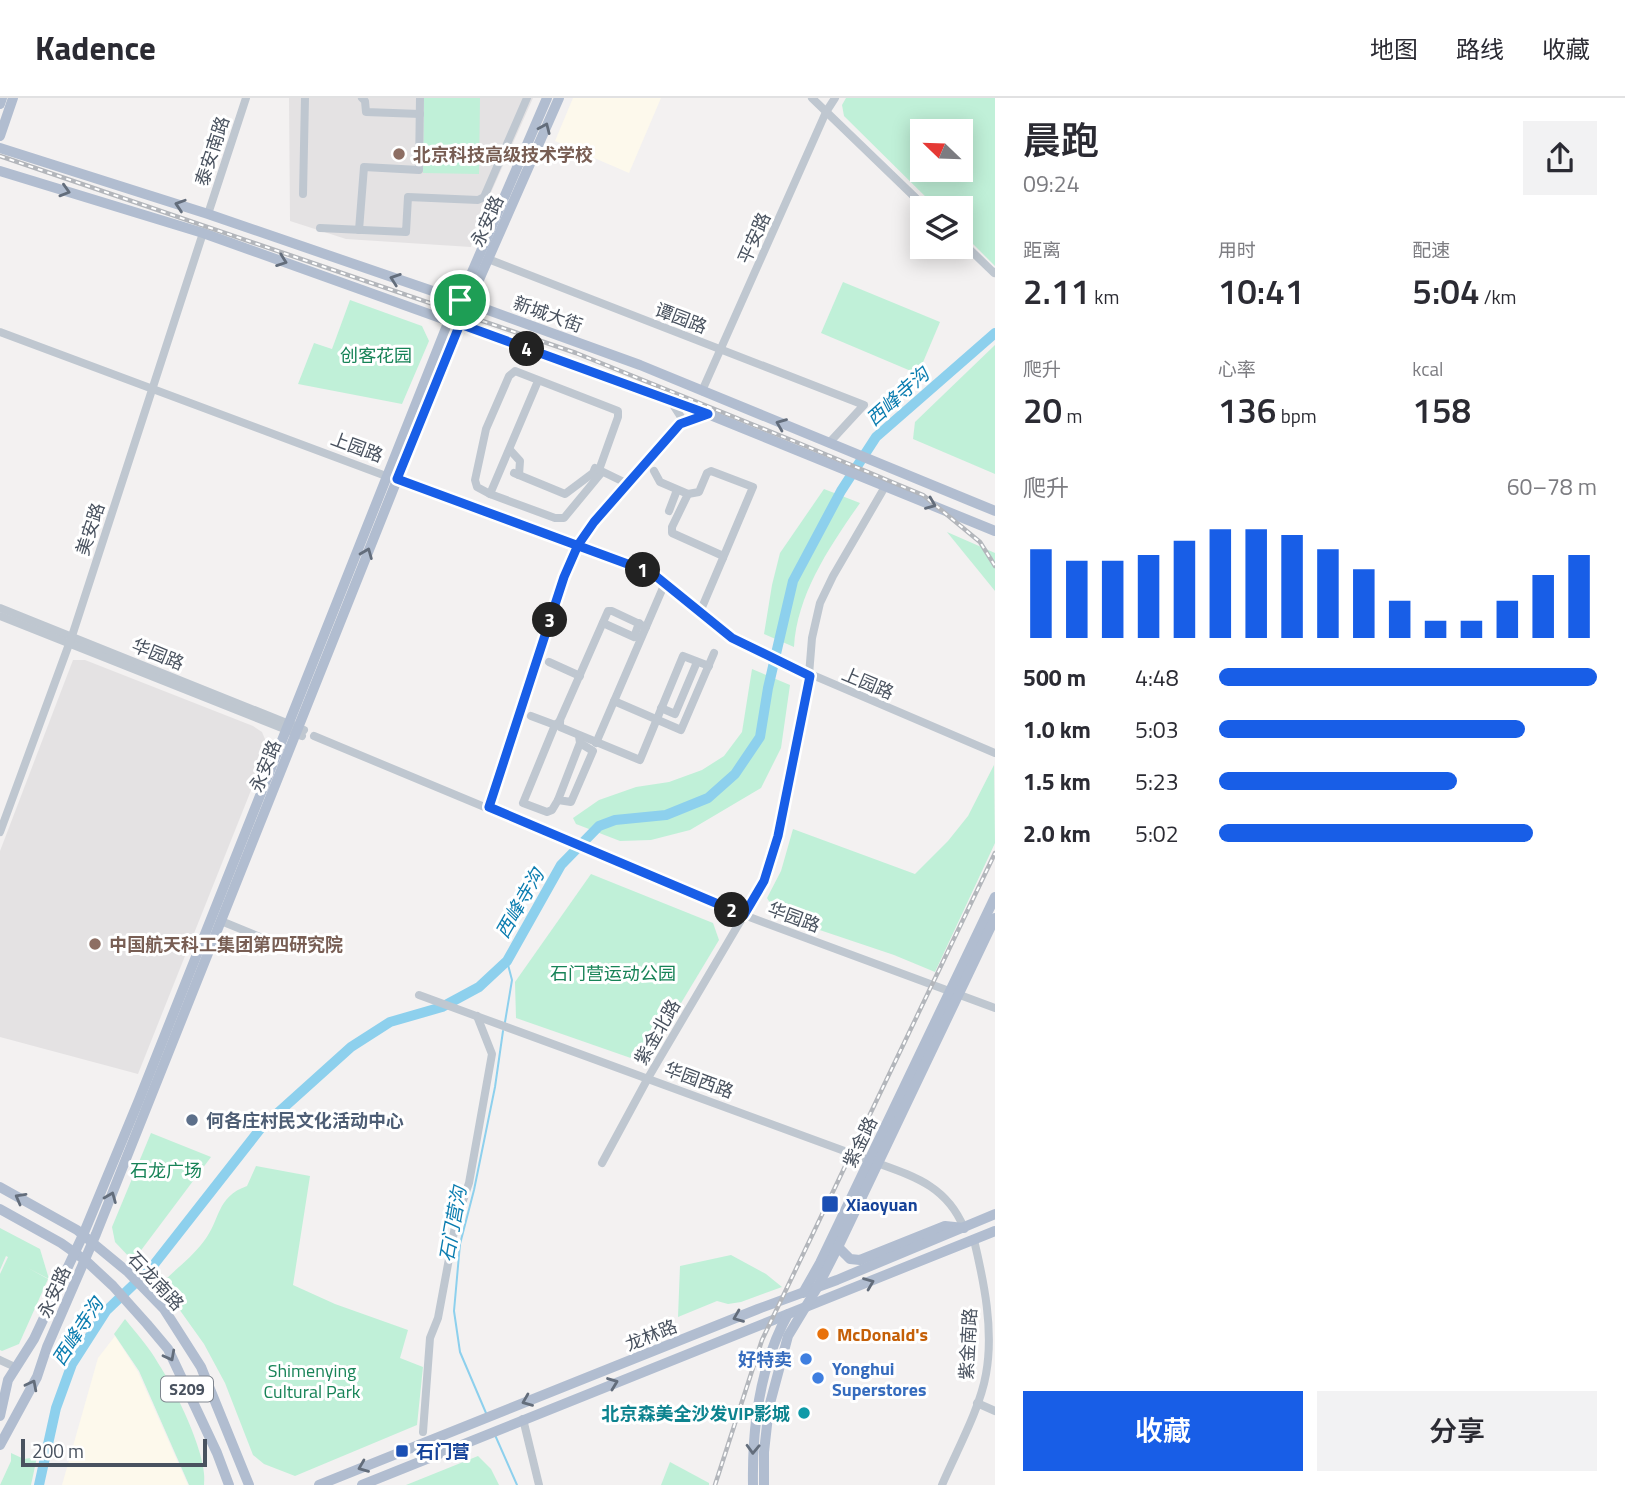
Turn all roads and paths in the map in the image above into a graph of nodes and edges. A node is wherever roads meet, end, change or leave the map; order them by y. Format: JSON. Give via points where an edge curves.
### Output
{"nodes":[{"id":1,"x":2,"y":98,"type":"edge"},
{"id":2,"x":12,"y":98,"type":"edge"},
{"id":3,"x":246,"y":98,"type":"edge"},
{"id":4,"x":305,"y":98,"type":"edge"},
{"id":5,"x":362,"y":98,"type":"edge"},
{"id":6,"x":420,"y":98,"type":"edge"},
{"id":7,"x":527,"y":98,"type":"edge"},
{"id":8,"x":547,"y":98,"type":"edge"},
{"id":9,"x":559,"y":98,"type":"edge"},
{"id":10,"x":812,"y":98,"type":"edge"},
{"id":11,"x":835,"y":98,"type":"edge"},
{"id":12,"x":0,"y":104,"type":"edge"},
{"id":13,"x":826,"y":112,"type":"junction"},
{"id":14,"x":420,"y":114,"type":"junction"},
{"id":15,"x":0,"y":136,"type":"edge"},
{"id":16,"x":0,"y":148,"type":"edge"},
{"id":17,"x":0,"y":171,"type":"edge"},
{"id":18,"x":303,"y":194,"type":"dead end"},
{"id":19,"x":914,"y":196,"type":"edge"},
{"id":20,"x":208,"y":214,"type":"junction"},
{"id":21,"x":320,"y":228,"type":"dead end"},
{"id":22,"x":359,"y":230,"type":"junction"},
{"id":23,"x":204,"y":233,"type":"junction"},
{"id":24,"x":973,"y":252,"type":"edge"},
{"id":25,"x":488,"y":259,"type":"junction"},
{"id":26,"x":995,"y":272,"type":"edge"},
{"id":27,"x":464,"y":301,"type":"junction"},
{"id":28,"x":455,"y":323,"type":"junction"},
{"id":29,"x":0,"y":332,"type":"edge"},
{"id":30,"x":722,"y":350,"type":"junction"},
{"id":31,"x":538,"y":381,"type":"junction"},
{"id":32,"x":153,"y":388,"type":"junction"},
{"id":33,"x":702,"y":391,"type":"junction"},
{"id":34,"x":670,"y":400,"type":"junction"},
{"id":35,"x":708,"y":414,"type":"junction"},
{"id":36,"x":680,"y":424,"type":"junction"},
{"id":37,"x":829,"y":443,"type":"junction"},
{"id":38,"x":510,"y":450,"type":"junction"},
{"id":39,"x":601,"y":471,"type":"junction"},
{"id":40,"x":654,"y":471,"type":"dead end"},
{"id":41,"x":392,"y":477,"type":"junction"},
{"id":42,"x":628,"y":484,"type":"junction"},
{"id":43,"x":886,"y":485,"type":"junction"},
{"id":44,"x":677,"y":490,"type":"junction"},
{"id":45,"x":490,"y":494,"type":"junction"},
{"id":46,"x":688,"y":494,"type":"junction"},
{"id":47,"x":668,"y":511,"type":"dead end"},
{"id":48,"x":995,"y":511,"type":"edge"},
{"id":49,"x":995,"y":531,"type":"edge"},
{"id":50,"x":578,"y":545,"type":"junction"},
{"id":51,"x":723,"y":558,"type":"junction"},
{"id":52,"x":665,"y":583,"type":"junction"},
{"id":53,"x":0,"y":608,"type":"edge"},
{"id":54,"x":700,"y":612,"type":"junction"},
{"id":55,"x":0,"y":616,"type":"edge"},
{"id":56,"x":603,"y":623,"type":"junction"},
{"id":57,"x":643,"y":625,"type":"junction"},
{"id":58,"x":71,"y":640,"type":"junction"},
{"id":59,"x":714,"y":653,"type":"dead end"},
{"id":60,"x":549,"y":662,"type":"dead end"},
{"id":61,"x":697,"y":662,"type":"junction"},
{"id":62,"x":709,"y":666,"type":"junction"},
{"id":63,"x":580,"y":676,"type":"junction"},
{"id":64,"x":810,"y":676,"type":"junction"},
{"id":65,"x":614,"y":701,"type":"junction"},
{"id":66,"x":661,"y":708,"type":"junction"},
{"id":67,"x":531,"y":716,"type":"dead end"},
{"id":68,"x":657,"y":720,"type":"junction"},
{"id":69,"x":558,"y":723,"type":"junction"},
{"id":70,"x":296,"y":730,"type":"junction"},
{"id":71,"x":314,"y":736,"type":"dead end"},
{"id":72,"x":580,"y":739,"type":"junction"},
{"id":73,"x":596,"y":743,"type":"junction"},
{"id":74,"x":995,"y":753,"type":"edge"},
{"id":75,"x":558,"y":800,"type":"junction"},
{"id":76,"x":489,"y":807,"type":"junction"},
{"id":77,"x":0,"y":832,"type":"edge"},
{"id":78,"x":995,"y":897,"type":"edge"},
{"id":79,"x":744,"y":915,"type":"junction"},
{"id":80,"x":995,"y":918,"type":"edge"},
{"id":81,"x":221,"y":921,"type":"junction"},
{"id":82,"x":292,"y":950,"type":"dead end"},
{"id":83,"x":954,"y":993,"type":"junction"},
{"id":84,"x":419,"y":995,"type":"dead end"},
{"id":85,"x":995,"y":1008,"type":"edge"},
{"id":86,"x":477,"y":1016,"type":"junction"},
{"id":87,"x":648,"y":1078,"type":"junction"},
{"id":88,"x":873,"y":1162,"type":"junction"},
{"id":89,"x":602,"y":1163,"type":"dead end"},
{"id":90,"x":0,"y":1187,"type":"edge"},
{"id":91,"x":0,"y":1209,"type":"edge"},
{"id":92,"x":995,"y":1214,"type":"edge"},
{"id":93,"x":51,"y":1216,"type":"junction"},
{"id":94,"x":964,"y":1228,"type":"junction"},
{"id":95,"x":995,"y":1231,"type":"edge"},
{"id":96,"x":42,"y":1232,"type":"junction"},
{"id":97,"x":83,"y":1235,"type":"junction"},
{"id":98,"x":974,"y":1240,"type":"junction"},
{"id":99,"x":92,"y":1242,"type":"junction"},
{"id":100,"x":838,"y":1247,"type":"junction"},
{"id":101,"x":75,"y":1252,"type":"junction"},
{"id":102,"x":85,"y":1260,"type":"junction"},
{"id":103,"x":128,"y":1272,"type":"junction"},
{"id":104,"x":113,"y":1286,"type":"junction"},
{"id":105,"x":817,"y":1288,"type":"junction"},
{"id":106,"x":802,"y":1293,"type":"junction"},
{"id":107,"x":806,"y":1308,"type":"junction"},
{"id":108,"x":789,"y":1313,"type":"junction"},
{"id":109,"x":0,"y":1360,"type":"edge"},
{"id":110,"x":15,"y":1367,"type":"junction"},
{"id":111,"x":977,"y":1403,"type":"junction"},
{"id":112,"x":995,"y":1411,"type":"edge"},
{"id":113,"x":0,"y":1416,"type":"edge"},
{"id":114,"x":523,"y":1419,"type":"junction"},
{"id":115,"x":423,"y":1432,"type":"dead end"},
{"id":116,"x":0,"y":1445,"type":"edge"},
{"id":117,"x":235,"y":1449,"type":"junction"},
{"id":118,"x":217,"y":1453,"type":"junction"},
{"id":119,"x":229,"y":1485,"type":"edge"},
{"id":120,"x":249,"y":1485,"type":"edge"},
{"id":121,"x":319,"y":1485,"type":"edge"},
{"id":122,"x":362,"y":1485,"type":"edge"},
{"id":123,"x":539,"y":1485,"type":"edge"},
{"id":124,"x":753,"y":1485,"type":"edge"},
{"id":125,"x":765,"y":1485,"type":"edge"},
{"id":126,"x":942,"y":1485,"type":"edge"}],
"edges":[{"from":1,"to":12,"type":"main road"},
{"from":2,"to":15,"type":"main road"},
{"from":3,"to":20,"type":"street","name":"泰安南路"},
{"from":4,"to":18,"type":"street"},
{"from":5,"to":14,"type":"street","via":[[366,112]]},
{"from":6,"to":14,"type":"street"},
{"from":7,"to":22,"type":"street","via":[[484,197],[408,197],[406,232]]},
{"from":8,"to":27,"type":"main road","name":"永安路"},
{"from":25,"to":9,"type":"main road","name":"永安路","one_way":true},
{"from":10,"to":13,"type":"street"},
{"from":11,"to":13,"type":"street","name":"平安路"},
{"from":13,"to":19,"type":"street"},
{"from":13,"to":30,"type":"street","name":"平安路"},
{"from":14,"to":22,"type":"street","via":[[419,170],[364,167]]},
{"from":20,"to":16,"type":"main road","name":"新城大街","one_way":true},
{"from":17,"to":23,"type":"main road","one_way":true},
{"from":27,"to":20,"type":"main road","name":"新城大街","one_way":true},
{"from":21,"to":22,"type":"street"},
{"from":23,"to":28,"type":"main road","one_way":true},
{"from":23,"to":32,"type":"street","name":"美安路"},
{"from":24,"to":26,"type":"street"},
{"from":25,"to":27,"type":"main road","name":"永安路"},
{"from":25,"to":30,"type":"street","name":"谭园路"},
{"from":27,"to":28,"type":"main road","name":"永安路"},
{"from":27,"to":33,"type":"main road","name":"新城大街"},
{"from":28,"to":34,"type":"main road"},
{"from":28,"to":41,"type":"main road","name":"永安路","via":[[446,328]]},
{"from":29,"to":32,"type":"street","name":"上园路"},
{"from":30,"to":33,"type":"street","name":"平安路"},
{"from":30,"to":37,"type":"street","name":"谭园路","via":[[864,405]]},
{"from":31,"to":38,"type":"street"},
{"from":31,"to":39,"type":"street","via":[[618,411]]},
{"from":31,"to":45,"type":"street","via":[[515,372],[509,376],[486,429],[475,480],[477,487]]},
{"from":32,"to":41,"type":"street","name":"上园路"},
{"from":32,"to":58,"type":"street","name":"美安路"},
{"from":37,"to":33,"type":"main road","name":"新城大街","one_way":true},
{"from":34,"to":35,"type":"main road"},
{"from":34,"to":36,"type":"street","via":[[681,417]]},
{"from":35,"to":36,"type":"street"},
{"from":35,"to":43,"type":"main road"},
{"from":36,"to":42,"type":"street"},
{"from":37,"to":48,"type":"main road","name":"新城大街"},
{"from":38,"to":39,"type":"street","via":[[520,461],[517,474],[565,494],[595,468]]},
{"from":38,"to":45,"type":"street"},
{"from":39,"to":42,"type":"street"},
{"from":39,"to":45,"type":"street","via":[[564,519]]},
{"from":40,"to":44,"type":"street","via":[[660,482]]},
{"from":41,"to":50,"type":"street","name":"上园路"},
{"from":41,"to":70,"type":"main road","name":"永安路"},
{"from":42,"to":50,"type":"street"},
{"from":43,"to":49,"type":"main road","one_way":true},
{"from":43,"to":64,"type":"street","name":"紫金北路","via":[[820,603]]},
{"from":44,"to":46,"type":"street"},
{"from":44,"to":47,"type":"street"},
{"from":46,"to":51,"type":"street","via":[[671,533]]},
{"from":46,"to":51,"type":"street","via":[[699,492],[711,471],[757,485]]},
{"from":50,"to":52,"type":"street","name":"上园路","via":[[652,573]]},
{"from":50,"to":76,"type":"street"},
{"from":51,"to":54,"type":"street"},
{"from":52,"to":54,"type":"street","name":"上园路"},
{"from":52,"to":57,"type":"street"},
{"from":53,"to":58,"type":"street","name":"华园路"},
{"from":54,"to":64,"type":"street","name":"上园路","via":[[732,638]]},
{"from":55,"to":58,"type":"street","name":"华园路"},
{"from":56,"to":57,"type":"street","via":[[634,636]]},
{"from":56,"to":57,"type":"street","via":[[612,611]]},
{"from":56,"to":63,"type":"street"},
{"from":57,"to":65,"type":"street"},
{"from":58,"to":70,"type":"street","name":"华园路"},
{"from":58,"to":77,"type":"street","name":"美安路"},
{"from":59,"to":62,"type":"street"},
{"from":60,"to":63,"type":"street"},
{"from":61,"to":62,"type":"street"},
{"from":61,"to":66,"type":"street","via":[[683,656]]},
{"from":61,"to":66,"type":"street","via":[[675,714]]},
{"from":62,"to":68,"type":"street","via":[[681,730]]},
{"from":63,"to":69,"type":"street"},
{"from":64,"to":74,"type":"street","name":"上园路"},
{"from":64,"to":79,"type":"street","name":"紫金北路","via":[[778,836],[764,881]]},
{"from":65,"to":68,"type":"street"},
{"from":65,"to":73,"type":"street"},
{"from":66,"to":68,"type":"street"},
{"from":67,"to":69,"type":"street"},
{"from":68,"to":73,"type":"street","via":[[640,760]]},
{"from":69,"to":72,"type":"street"},
{"from":69,"to":75,"type":"street","via":[[523,803],[547,812]]},
{"from":70,"to":81,"type":"main road","name":"永安路"},
{"from":70,"to":97,"type":"main road","name":"永安路"},
{"from":71,"to":76,"type":"street","name":"华园路"},
{"from":72,"to":73,"type":"street"},
{"from":72,"to":75,"type":"street"},
{"from":72,"to":75,"type":"street","via":[[593,751],[571,802]]},
{"from":76,"to":79,"type":"street","name":"华园路"},
{"from":78,"to":83,"type":"main road","name":"紫金路"},
{"from":79,"to":83,"type":"street","name":"华园路"},
{"from":79,"to":87,"type":"street","name":"紫金北路"},
{"from":80,"to":83,"type":"main road","name":"紫金路"},
{"from":81,"to":82,"type":"street"},
{"from":99,"to":81,"type":"main road","name":"永安路","one_way":true},
{"from":83,"to":85,"type":"street","name":"华园路"},
{"from":83,"to":88,"type":"main road","name":"紫金路"},
{"from":84,"to":86,"type":"street","name":"华园西路"},
{"from":86,"to":87,"type":"street","name":"华园西路"},
{"from":86,"to":115,"type":"street","via":[[492,1054],[469,1183],[456,1221],[443,1301],[430,1338]]},
{"from":87,"to":88,"type":"street","name":"华园西路"},
{"from":87,"to":89,"type":"street","name":"紫金北路"},
{"from":88,"to":94,"type":"street","name":"华园西路","via":[[932,1186],[952,1203]]},
{"from":88,"to":100,"type":"main road","name":"紫金路"},
{"from":88,"to":106,"type":"main road","name":"紫金路"},
{"from":93,"to":90,"type":"main road","name":"石龙南路","number":"S209","one_way":true},
{"from":91,"to":96,"type":"main road","name":"石龙南路","number":"S209"},
{"from":92,"to":94,"type":"main road","name":"龙林路"},
{"from":93,"to":96,"type":"main road","via":[[52,1226]]},
{"from":93,"to":97,"type":"main road","name":"石龙南路","number":"S209"},
{"from":94,"to":100,"type":"main road","via":[[945,1226],[860,1260],[850,1259]]},
{"from":94,"to":105,"type":"main road","name":"龙林路"},
{"from":95,"to":98,"type":"main road","name":"龙林路"},
{"from":96,"to":101,"type":"main road","name":"石龙南路","number":"S209"},
{"from":97,"to":99,"type":"main road","name":"石龙南路","number":"S209"},
{"from":97,"to":101,"type":"main road","name":"永安路"},
{"from":107,"to":98,"type":"main road","name":"龙林路","one_way":true},
{"from":98,"to":111,"type":"street","name":"紫金南路","via":[[987,1328],[986,1374]]},
{"from":99,"to":102,"type":"main road","name":"永安路"},
{"from":99,"to":103,"type":"main road","name":"石龙南路","number":"S209"},
{"from":100,"to":105,"type":"main road","name":"紫金路"},
{"from":101,"to":102,"type":"main road","name":"石龙南路","number":"S209"},
{"from":101,"to":110,"type":"main road","name":"永安路","via":[[34,1339]]},
{"from":102,"to":104,"type":"main road","name":"石龙南路","number":"S209"},
{"from":116,"to":102,"type":"main road","name":"永安路","one_way":true,"via":[[37,1377]]},
{"from":103,"to":104,"type":"main road","via":[[114,1275]]},
{"from":103,"to":117,"type":"main road","name":"石龙南路","number":"S209","via":[[164,1309],[201,1367]]},
{"from":104,"to":118,"type":"main road","name":"石龙南路","number":"S209","one_way":true,"via":[[168,1349]]},
{"from":105,"to":106,"type":"main road","name":"龙林路"},
{"from":105,"to":107,"type":"main road","name":"紫金路"},
{"from":106,"to":108,"type":"main road","name":"紫金路"},
{"from":106,"to":121,"type":"main road","name":"龙林路","one_way":true},
{"from":107,"to":108,"type":"main road","name":"龙林路"},
{"from":107,"to":125,"type":"main road","name":"紫金路","via":[[788,1336],[774,1387],[766,1426]]},
{"from":114,"to":108,"type":"main road","name":"龙林路","one_way":true},
{"from":108,"to":124,"type":"main road","name":"紫金路","one_way":true,"via":[[777,1335],[760,1398]]},
{"from":109,"to":110,"type":"street"},
{"from":110,"to":113,"type":"main road","name":"永安路"},
{"from":111,"to":112,"type":"street"},
{"from":111,"to":126,"type":"street","name":"紫金南路"},
{"from":114,"to":122,"type":"main road","name":"龙林路"},
{"from":114,"to":123,"type":"street"},
{"from":117,"to":118,"type":"main road","via":[[227,1457]]},
{"from":117,"to":120,"type":"main road","name":"石龙南路","number":"S209"},
{"from":118,"to":119,"type":"main road","name":"石龙南路","number":"S209"}]}
